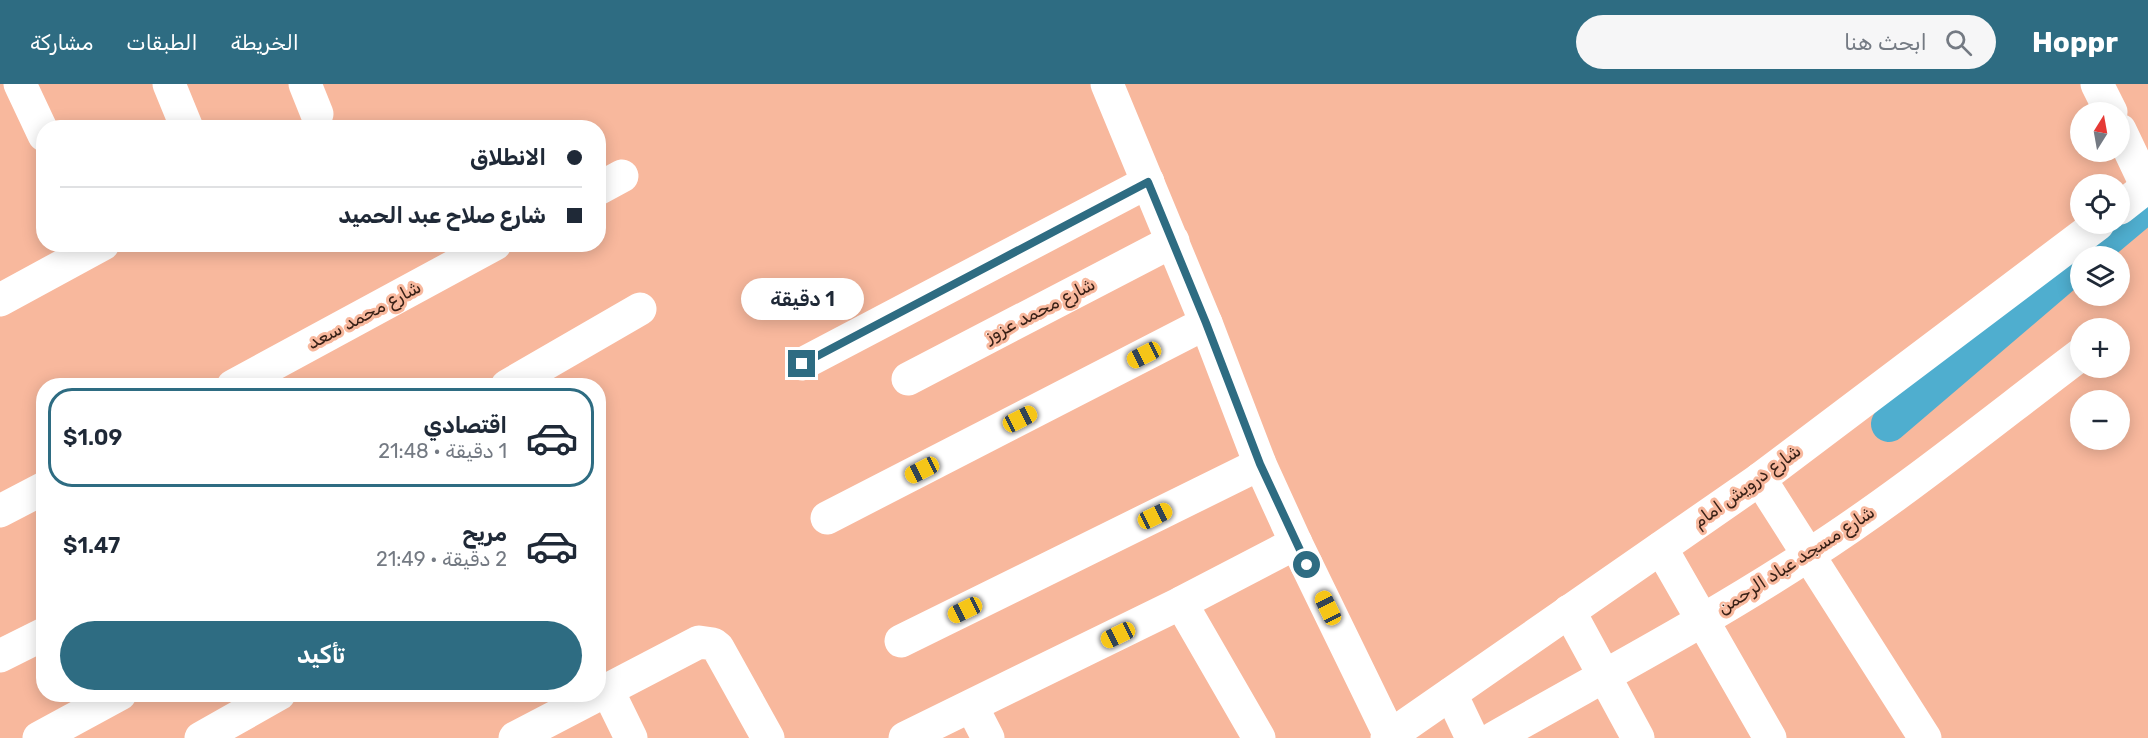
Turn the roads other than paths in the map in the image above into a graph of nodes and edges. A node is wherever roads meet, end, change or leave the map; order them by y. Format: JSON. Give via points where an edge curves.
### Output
{"nodes":[{"id":1,"x":21,"y":84,"type":"edge"},
{"id":2,"x":169,"y":84,"type":"edge"},
{"id":3,"x":306,"y":84,"type":"edge"},
{"id":4,"x":1107,"y":84,"type":"edge"},
{"id":5,"x":2097,"y":84,"type":"edge"},
{"id":6,"x":2106,"y":102,"type":"edge"},
{"id":7,"x":317,"y":114,"type":"dead end"},
{"id":8,"x":37,"y":120,"type":"edge"},
{"id":9,"x":184,"y":120,"type":"edge"},
{"id":10,"x":2130,"y":150,"type":"edge"},
{"id":11,"x":1148,"y":182,"type":"junction"},
{"id":12,"x":2148,"y":186,"type":"edge"},
{"id":13,"x":2130,"y":200,"type":"edge"},
{"id":14,"x":2085,"y":234,"type":"edge"},
{"id":15,"x":1173,"y":242,"type":"junction"},
{"id":16,"x":86,"y":252,"type":"edge"},
{"id":17,"x":480,"y":252,"type":"edge"},
{"id":18,"x":0,"y":300,"type":"edge"},
{"id":19,"x":640,"y":309,"type":"dead end"},
{"id":20,"x":1206,"y":323,"type":"junction"},
{"id":21,"x":2070,"y":363,"type":"edge"},
{"id":22,"x":802,"y":364,"type":"dead end"},
{"id":23,"x":248,"y":378,"type":"edge"},
{"id":24,"x":521,"y":378,"type":"edge"},
{"id":25,"x":908,"y":379,"type":"dead end"},
{"id":26,"x":1260,"y":464,"type":"junction"},
{"id":27,"x":1760,"y":479,"type":"junction"},
{"id":28,"x":36,"y":492,"type":"edge"},
{"id":29,"x":0,"y":511,"type":"edge"},
{"id":30,"x":827,"y":518,"type":"dead end"},
{"id":31,"x":1296,"y":543,"type":"junction"},
{"id":32,"x":1661,"y":548,"type":"junction"},
{"id":33,"x":1809,"y":555,"type":"junction"},
{"id":34,"x":1181,"y":603,"type":"junction"},
{"id":35,"x":1569,"y":611,"type":"junction"},
{"id":36,"x":1703,"y":621,"type":"junction"},
{"id":37,"x":36,"y":638,"type":"edge"},
{"id":38,"x":901,"y":641,"type":"dead end"},
{"id":39,"x":0,"y":656,"type":"edge"},
{"id":40,"x":1604,"y":676,"type":"junction"},
{"id":41,"x":608,"y":691,"type":"joint"},
{"id":42,"x":1451,"y":694,"type":"junction"},
{"id":43,"x":105,"y":702,"type":"edge"},
{"id":44,"x":265,"y":702,"type":"edge"},
{"id":45,"x":586,"y":702,"type":"edge"},
{"id":46,"x":972,"y":707,"type":"junction"},
{"id":47,"x":1388,"y":737,"type":"edge"},
{"id":48,"x":39,"y":738,"type":"edge"},
{"id":49,"x":201,"y":738,"type":"edge"},
{"id":50,"x":515,"y":738,"type":"edge"},
{"id":51,"x":631,"y":738,"type":"edge"},
{"id":52,"x":768,"y":738,"type":"edge"},
{"id":53,"x":905,"y":738,"type":"edge"},
{"id":54,"x":988,"y":738,"type":"edge"},
{"id":55,"x":1259,"y":738,"type":"edge"},
{"id":56,"x":1472,"y":738,"type":"edge"},
{"id":57,"x":1494,"y":738,"type":"edge"},
{"id":58,"x":1638,"y":738,"type":"edge"},
{"id":59,"x":1770,"y":738,"type":"edge"},
{"id":60,"x":1925,"y":738,"type":"edge"}],
"edges":[{"from":1,"to":8,"type":"street"},
{"from":2,"to":9,"type":"street"},
{"from":3,"to":7,"type":"street"},
{"from":4,"to":11,"type":"street"},
{"from":5,"to":6,"type":"street"},
{"from":10,"to":12,"type":"street"},
{"from":11,"to":15,"type":"street"},
{"from":11,"to":22,"type":"street"},
{"from":12,"to":13,"type":"street"},
{"from":14,"to":27,"type":"street","name":"شارع درويش امام"},
{"from":15,"to":20,"type":"street"},
{"from":15,"to":25,"type":"street","name":"شارع محمد عزوز"},
{"from":16,"to":18,"type":"street"},
{"from":17,"to":23,"type":"street","name":"شارع محمد سعد"},
{"from":19,"to":24,"type":"street"},
{"from":20,"to":26,"type":"street"},
{"from":20,"to":30,"type":"street"},
{"from":21,"to":33,"type":"street","name":"شارع مسجد عباد الرحمن"},
{"from":26,"to":31,"type":"street"},
{"from":26,"to":38,"type":"street"},
{"from":27,"to":32,"type":"street","name":"شارع درويش امام"},
{"from":27,"to":33,"type":"street"},
{"from":28,"to":29,"type":"street"},
{"from":31,"to":34,"type":"street"},
{"from":31,"to":47,"type":"street"},
{"from":32,"to":35,"type":"street","name":"شارع درويش امام"},
{"from":32,"to":36,"type":"street"},
{"from":33,"to":36,"type":"street","name":"شارع مسجد عباد الرحمن"},
{"from":33,"to":60,"type":"street"},
{"from":34,"to":46,"type":"street"},
{"from":34,"to":55,"type":"street"},
{"from":35,"to":40,"type":"street"},
{"from":35,"to":42,"type":"street","name":"شارع درويش امام"},
{"from":36,"to":40,"type":"street","name":"شارع مسجد عباد الرحمن"},
{"from":36,"to":59,"type":"street"},
{"from":37,"to":39,"type":"street"},
{"from":40,"to":57,"type":"street","name":"شارع مسجد عباد الرحمن"},
{"from":40,"to":58,"type":"street"},
{"from":41,"to":51,"type":"street"},
{"from":41,"to":52,"type":"street","via":[[692,644],[706,642],[718,648]]},
{"from":42,"to":47,"type":"street","name":"شارع درويش امام"},
{"from":42,"to":56,"type":"street"},
{"from":43,"to":48,"type":"street"},
{"from":44,"to":49,"type":"street"},
{"from":45,"to":50,"type":"street"},
{"from":46,"to":53,"type":"street"},
{"from":46,"to":54,"type":"street"}]}
